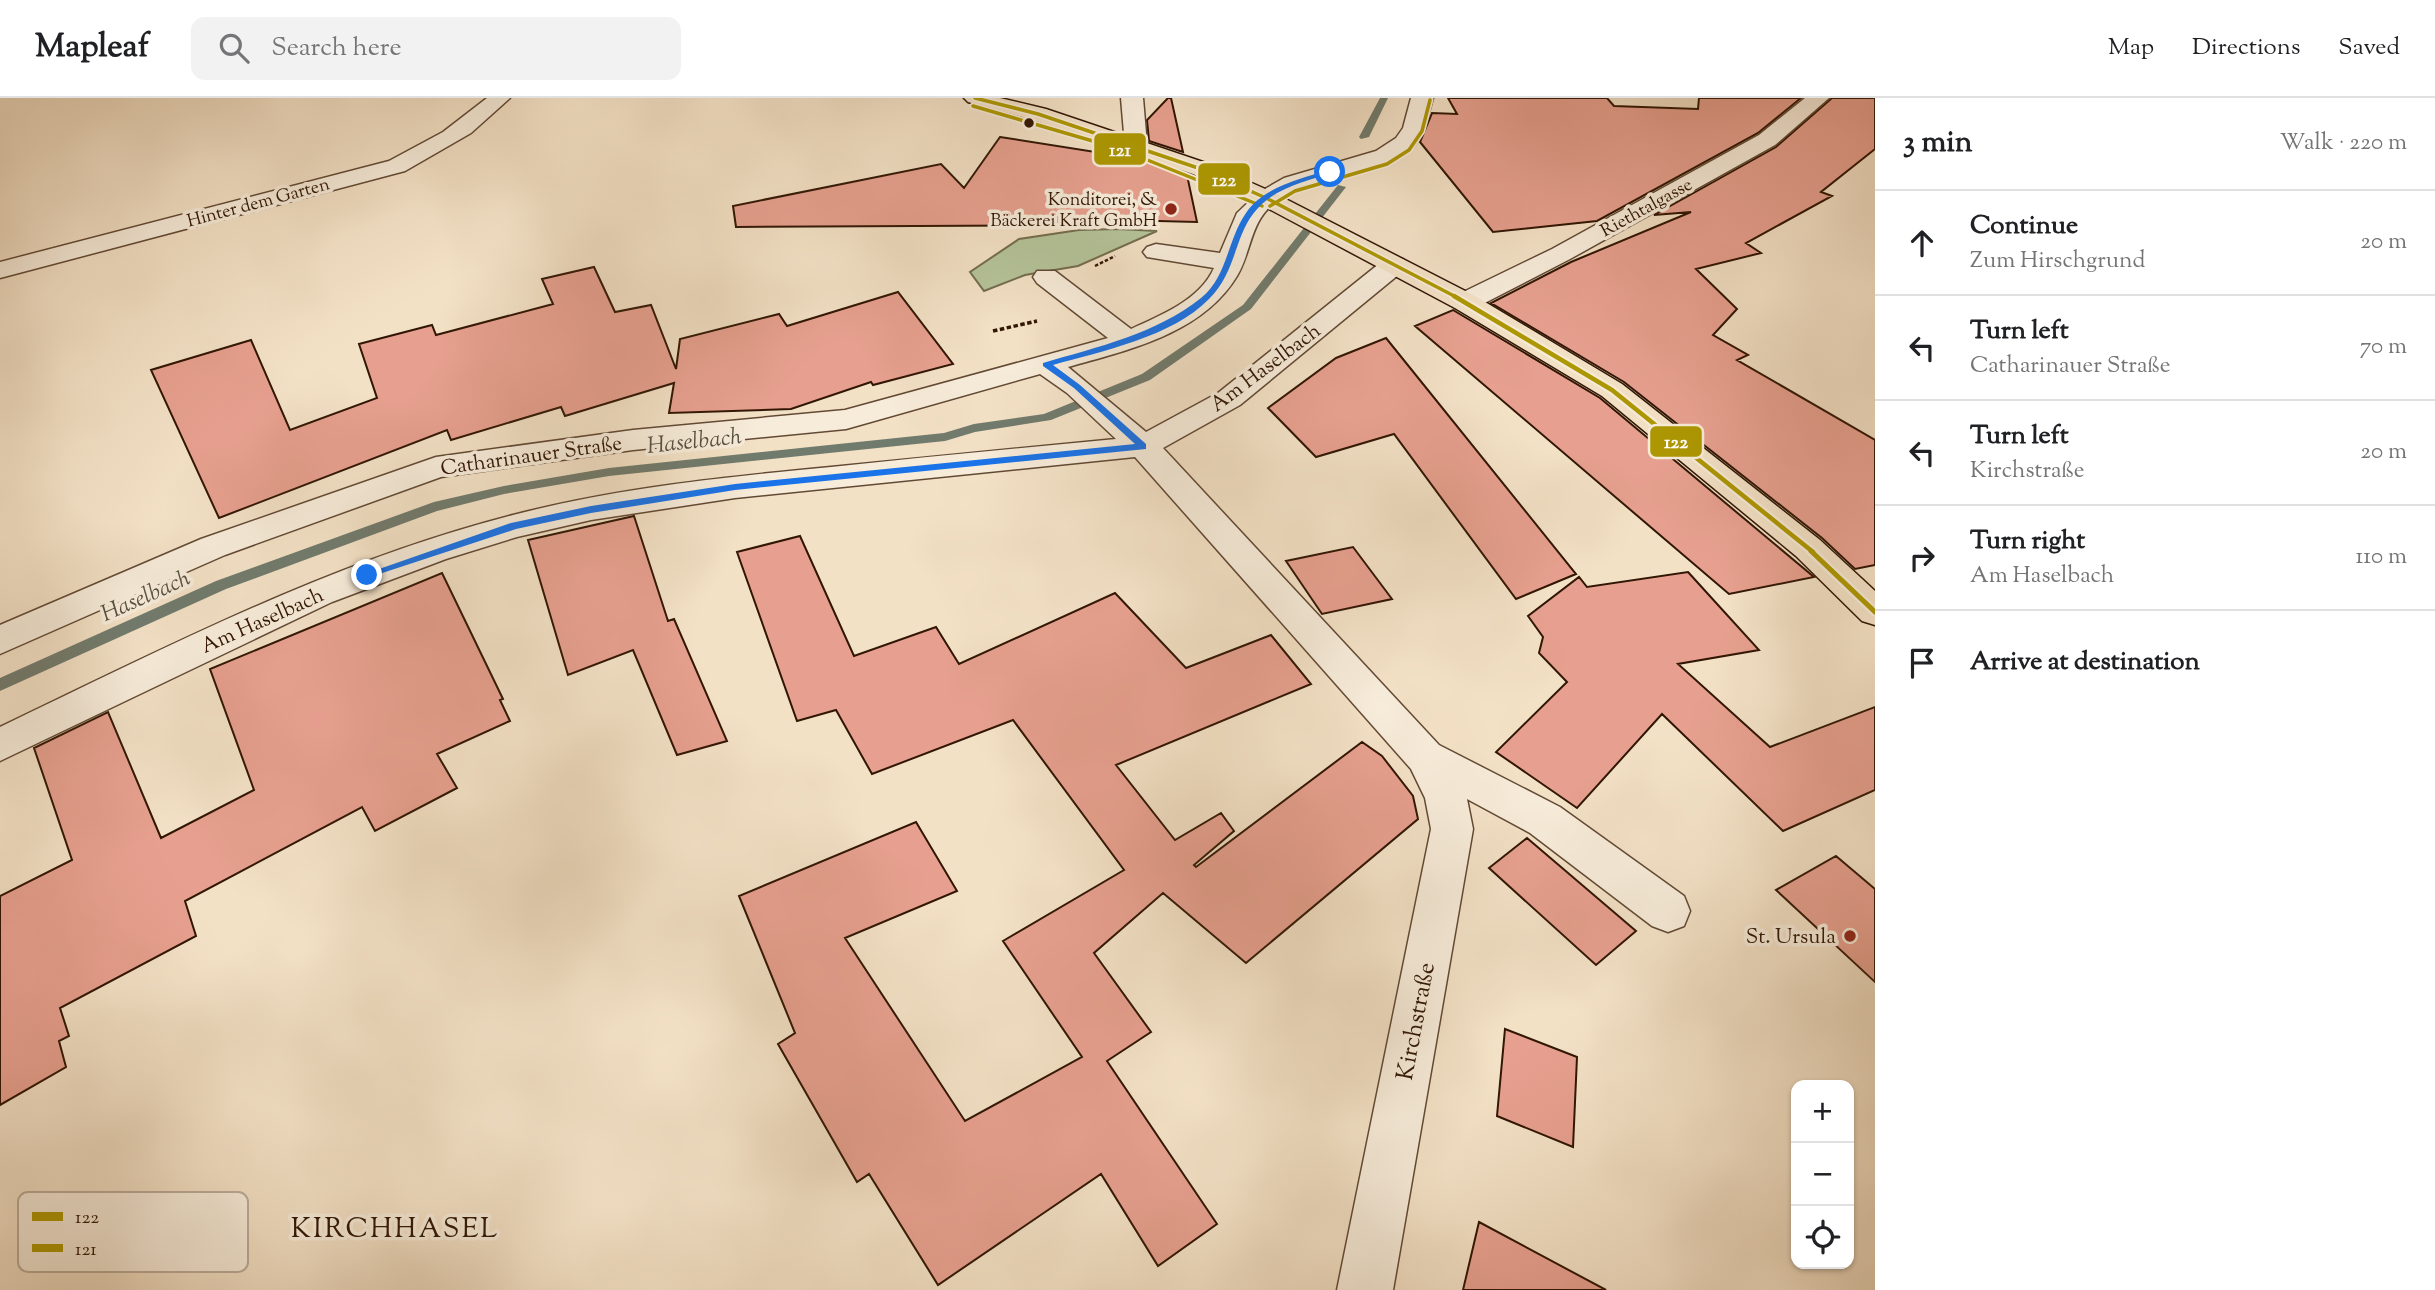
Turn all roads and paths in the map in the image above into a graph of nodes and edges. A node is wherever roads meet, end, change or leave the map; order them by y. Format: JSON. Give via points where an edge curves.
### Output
{"nodes":[{"id":1,"x":499,"y":98,"type":"edge"},
{"id":2,"x":975,"y":98,"type":"edge"},
{"id":3,"x":1132,"y":98,"type":"edge"},
{"id":4,"x":1422,"y":98,"type":"edge"},
{"id":5,"x":1818,"y":98,"type":"edge"},
{"id":6,"x":1136,"y":145,"type":"junction"},
{"id":7,"x":1266,"y":198,"type":"junction"},
{"id":8,"x":1156,"y":252,"type":"joint"},
{"id":9,"x":1229,"y":262,"type":"junction"},
{"id":10,"x":1394,"y":265,"type":"junction"},
{"id":11,"x":0,"y":270,"type":"edge"},
{"id":12,"x":1046,"y":277,"type":"joint"},
{"id":13,"x":1465,"y":302,"type":"junction"},
{"id":14,"x":1129,"y":341,"type":"junction"},
{"id":15,"x":1046,"y":365,"type":"junction"},
{"id":16,"x":1143,"y":446,"type":"junction"},
{"id":17,"x":1875,"y":612,"type":"edge"},
{"id":18,"x":0,"y":639,"type":"edge"},
{"id":19,"x":0,"y":745,"type":"edge"},
{"id":20,"x":1425,"y":757,"type":"junction"},
{"id":21,"x":1668,"y":911,"type":"dead end"},
{"id":22,"x":1364,"y":1290,"type":"edge"}],
"edges":[{"from":1,"to":11,"type":"street","name":"Hinter dem Garten","via":[[477,121],[397,166]]},
{"from":2,"to":6,"type":"main road"},
{"from":3,"to":6,"type":"street"},
{"from":4,"to":7,"type":"street","via":[[1414,128],[1404,143],[1384,156],[1292,183]]},
{"from":5,"to":13,"type":"street","name":"Riethtalgasse","via":[[1767,140]]},
{"from":6,"to":7,"type":"main road"},
{"from":7,"to":9,"type":"street","name":"Catharinauer Straße","via":[[1249,214]]},
{"from":7,"to":10,"type":"main road"},
{"from":8,"to":9,"type":"street"},
{"from":8,"to":12,"type":"path","via":[[1137,247],[1083,271]]},
{"from":9,"to":14,"type":"street","name":"Catharinauer Straße","via":[[1206,298]]},
{"from":10,"to":13,"type":"main road"},
{"from":10,"to":16,"type":"street","name":"Am Haselbach","via":[[1229,399]]},
{"from":12,"to":14,"type":"street"},
{"from":13,"to":17,"type":"main road","via":[[1612,390],[1808,548]]},
{"from":14,"to":15,"type":"street","name":"Catharinauer Straße"},
{"from":15,"to":16,"type":"street","name":"Kirchstraße"},
{"from":15,"to":18,"type":"street","name":"Catharinauer Straße","via":[[846,419],[633,440],[436,467],[213,547]]},
{"from":16,"to":19,"type":"street","name":"Am Haselbach","via":[[735,487],[514,526],[319,593]]},
{"from":16,"to":20,"type":"street","name":"Kirchstraße"},
{"from":20,"to":21,"type":"street","name":"Kirchstraße","via":[[1545,820]]},
{"from":20,"to":22,"type":"street","name":"Kirchstraße","via":[[1446,798],[1452,828]]}]}
